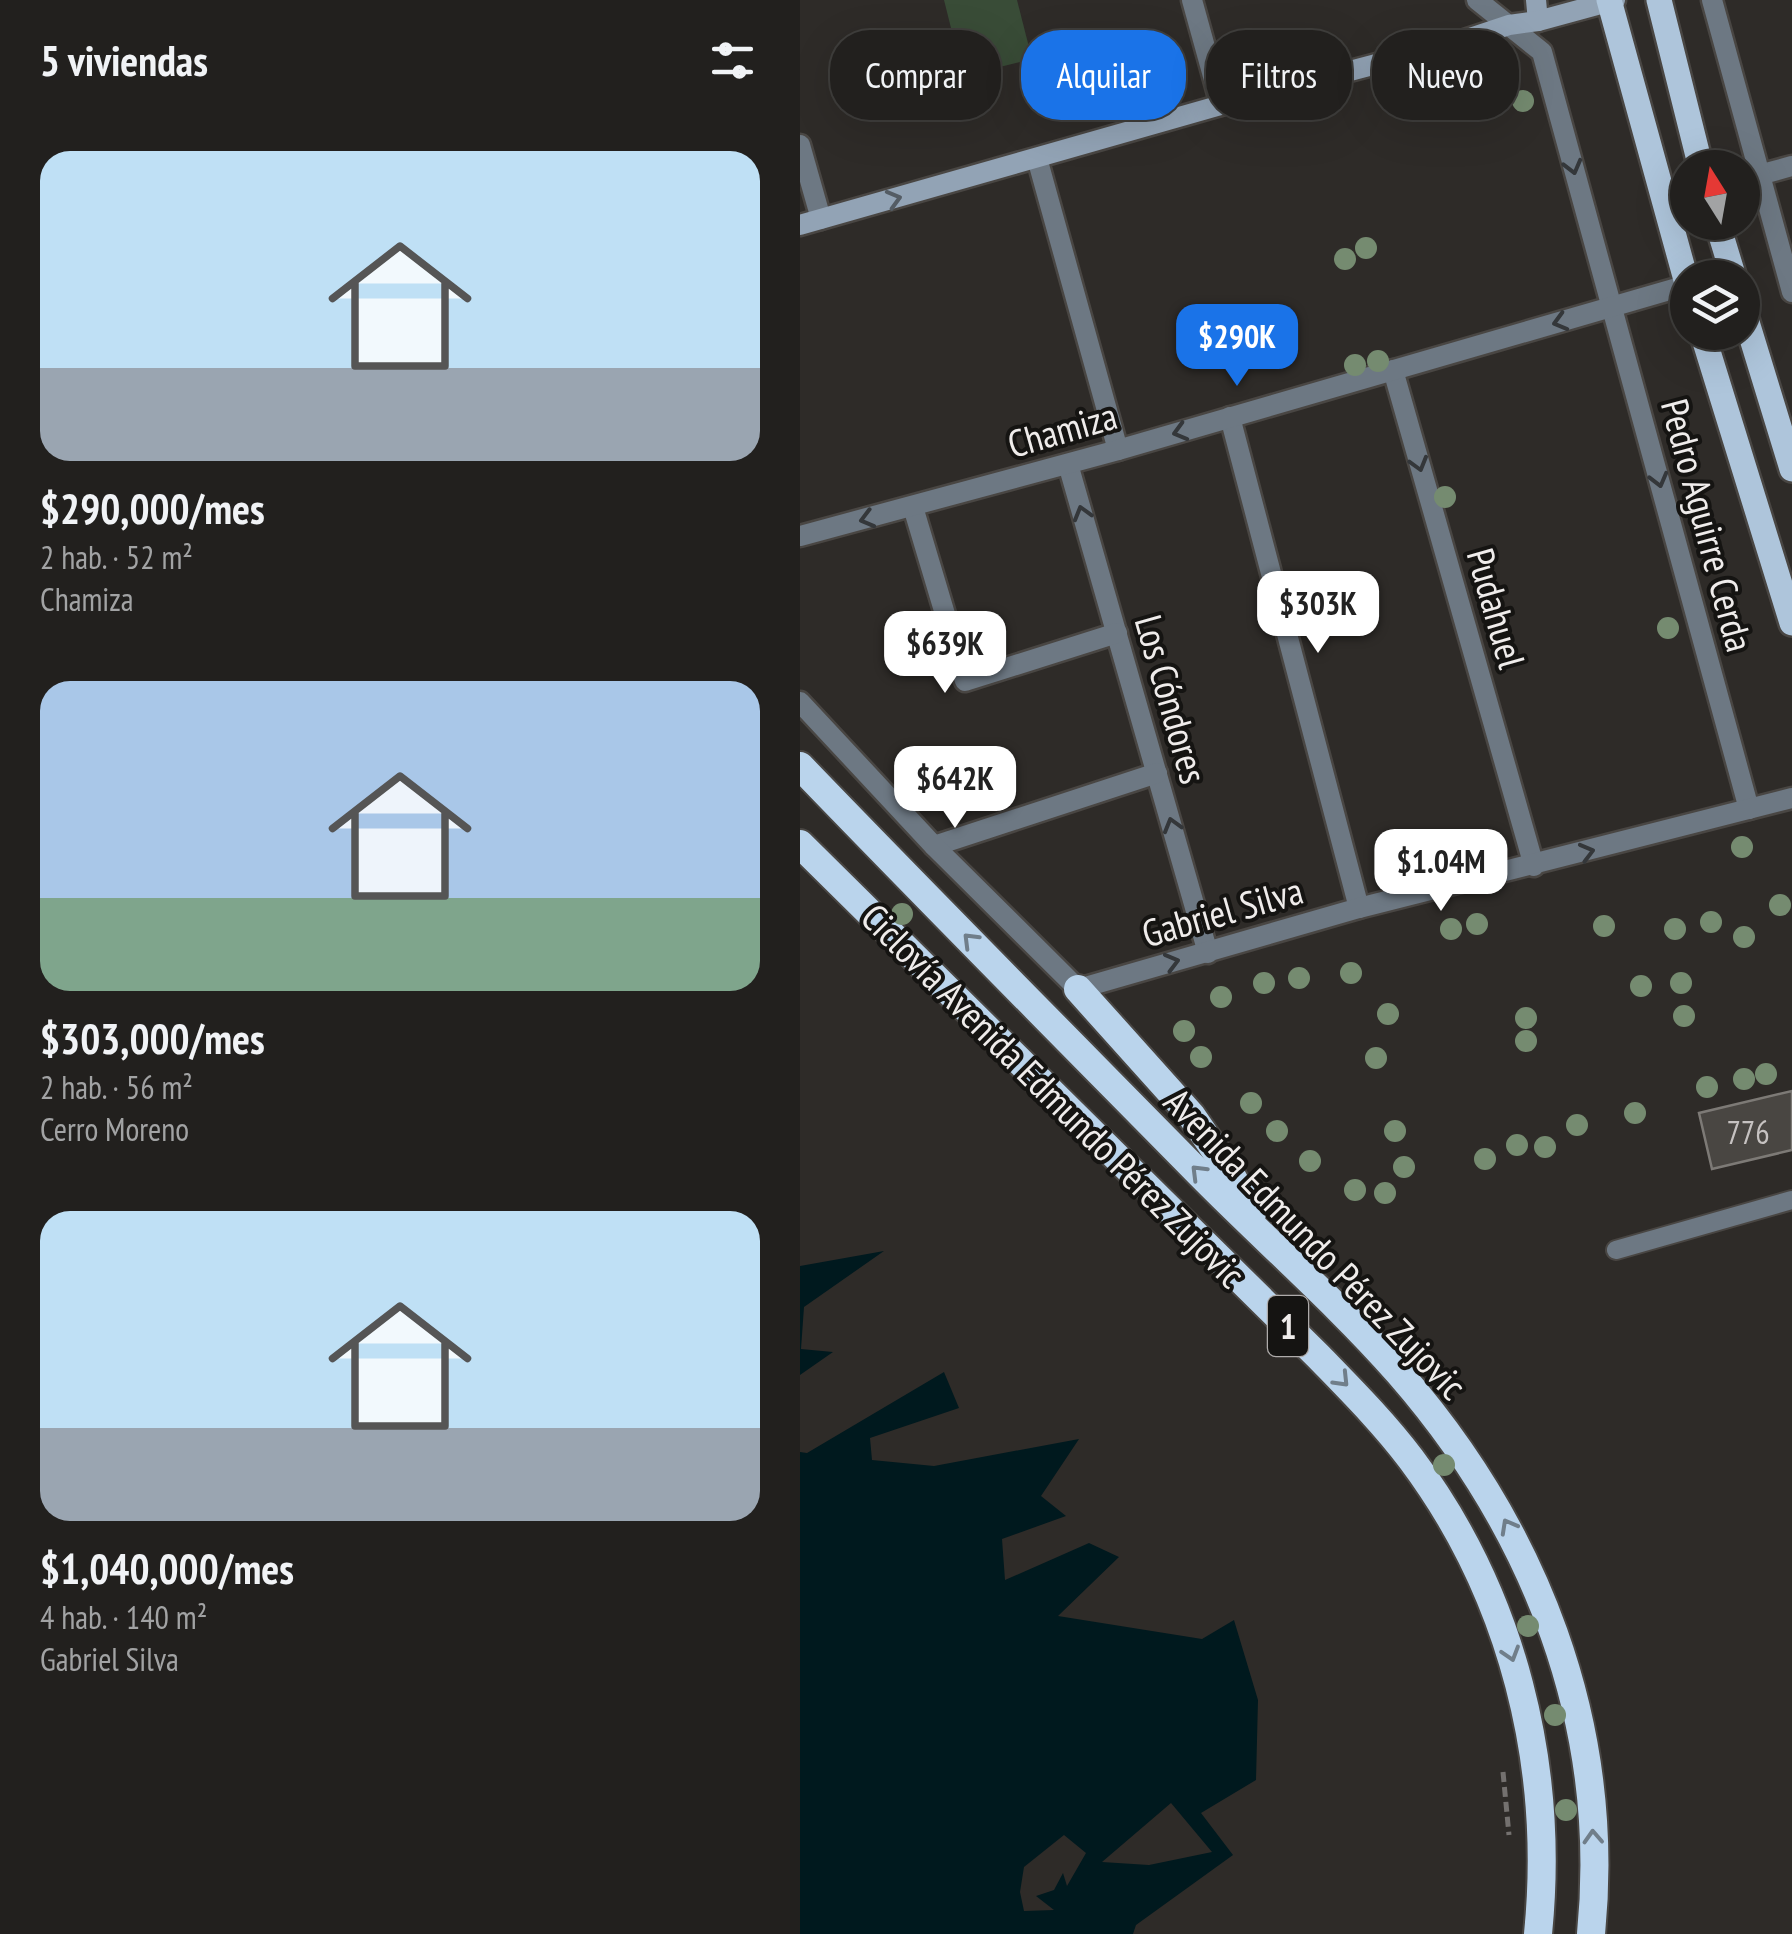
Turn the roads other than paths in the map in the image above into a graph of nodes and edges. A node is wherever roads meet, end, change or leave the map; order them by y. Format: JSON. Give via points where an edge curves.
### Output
{"nodes":[{"id":1,"x":1192,"y":0,"type":"edge"},
{"id":2,"x":1476,"y":0,"type":"edge"},
{"id":3,"x":1658,"y":0,"type":"edge"},
{"id":4,"x":1712,"y":0,"type":"edge"},
{"id":5,"x":1611,"y":1,"type":"edge"},
{"id":6,"x":1537,"y":11,"type":"edge"},
{"id":7,"x":1509,"y":25,"type":"junction"},
{"id":8,"x":1206,"y":50,"type":"edge"},
{"id":9,"x":1352,"y":70,"type":"edge"},
{"id":10,"x":1206,"y":108,"type":"edge"},
{"id":11,"x":800,"y":145,"type":"edge"},
{"id":12,"x":1696,"y":150,"type":"edge"},
{"id":13,"x":1753,"y":150,"type":"edge"},
{"id":14,"x":1037,"y":158,"type":"junction"},
{"id":15,"x":1792,"y":166,"type":"edge"},
{"id":16,"x":1760,"y":175,"type":"joint"},
{"id":17,"x":821,"y":219,"type":"junction"},
{"id":18,"x":800,"y":225,"type":"edge"},
{"id":19,"x":1680,"y":260,"type":"edge"},
{"id":20,"x":1670,"y":291,"type":"edge"},
{"id":21,"x":1792,"y":292,"type":"edge"},
{"id":22,"x":1611,"y":308,"type":"junction"},
{"id":23,"x":1708,"y":350,"type":"edge"},
{"id":24,"x":1755,"y":350,"type":"edge"},
{"id":25,"x":1393,"y":370,"type":"junction"},
{"id":26,"x":1230,"y":417,"type":"junction"},
{"id":27,"x":1118,"y":450,"type":"junction"},
{"id":28,"x":1068,"y":464,"type":"junction"},
{"id":29,"x":1792,"y":469,"type":"edge"},
{"id":30,"x":913,"y":507,"type":"junction"},
{"id":31,"x":800,"y":536,"type":"edge"},
{"id":32,"x":1792,"y":623,"type":"edge"},
{"id":33,"x":1117,"y":634,"type":"junction"},
{"id":34,"x":800,"y":702,"type":"edge"},
{"id":35,"x":800,"y":766,"type":"edge"},
{"id":36,"x":1156,"y":773,"type":"junction"},
{"id":37,"x":1792,"y":798,"type":"edge"},
{"id":38,"x":1750,"y":808,"type":"junction"},
{"id":39,"x":800,"y":844,"type":"edge"},
{"id":40,"x":934,"y":846,"type":"junction"},
{"id":41,"x":1534,"y":866,"type":"junction"},
{"id":42,"x":1358,"y":908,"type":"junction"},
{"id":43,"x":1208,"y":953,"type":"junction"},
{"id":44,"x":1078,"y":989,"type":"junction"},
{"id":45,"x":1792,"y":1200,"type":"edge"},
{"id":46,"x":1266,"y":1242,"type":"junction"},
{"id":47,"x":1616,"y":1250,"type":"dead end"},
{"id":48,"x":1538,"y":1934,"type":"edge"},
{"id":49,"x":1591,"y":1934,"type":"edge"}],
"edges":[{"from":1,"to":8,"type":"street"},
{"from":2,"to":7,"type":"street","name":"Pedro Aguirre Cerda"},
{"from":3,"to":12,"type":"main road"},
{"from":4,"to":13,"type":"street"},
{"from":5,"to":6,"type":"main road"},
{"from":5,"to":19,"type":"main road"},
{"from":6,"to":7,"type":"main road"},
{"from":7,"to":9,"type":"main road"},
{"from":7,"to":22,"type":"street","name":"Pedro Aguirre Cerda","one_way":true,"via":[[1542,52]]},
{"from":10,"to":14,"type":"main road"},
{"from":11,"to":17,"type":"street"},
{"from":17,"to":14,"type":"main road","one_way":true},
{"from":14,"to":27,"type":"street"},
{"from":15,"to":16,"type":"street"},
{"from":16,"to":21,"type":"street"},
{"from":17,"to":18,"type":"main road"},
{"from":20,"to":22,"type":"street","name":"Chamiza"},
{"from":22,"to":25,"type":"street","name":"Chamiza","one_way":true},
{"from":22,"to":38,"type":"street","name":"Pedro Aguirre Cerda","one_way":true},
{"from":23,"to":32,"type":"main road"},
{"from":24,"to":29,"type":"main road"},
{"from":25,"to":26,"type":"street","name":"Chamiza"},
{"from":25,"to":41,"type":"street","name":"Pudahuel","one_way":true},
{"from":26,"to":27,"type":"street","name":"Chamiza","one_way":true},
{"from":26,"to":42,"type":"street"},
{"from":27,"to":28,"type":"street","name":"Chamiza"},
{"from":28,"to":30,"type":"street","name":"Chamiza"},
{"from":33,"to":28,"type":"street","name":"Los Cóndores","one_way":true},
{"from":30,"to":31,"type":"street","name":"Chamiza","one_way":true},
{"from":30,"to":33,"type":"street","via":[[964,681]]},
{"from":33,"to":36,"type":"street","name":"Los Cóndores"},
{"from":34,"to":40,"type":"street"},
{"from":46,"to":35,"type":"highway","name":"Avenida Edmundo Pérez Zujovic","number":"1","one_way":true},
{"from":36,"to":40,"type":"street"},
{"from":43,"to":36,"type":"street","name":"Los Cóndores","one_way":true},
{"from":37,"to":38,"type":"street","name":"Gabriel Silva"},
{"from":41,"to":38,"type":"street","name":"Gabriel Silva","one_way":true},
{"from":39,"to":48,"type":"highway","name":"Avenida Edmundo Pérez Zujovic","number":"1","one_way":true,"via":[[1319,1357],[1389,1432],[1440,1502],[1486,1586],[1520,1682],[1539,1792]]},
{"from":40,"to":44,"type":"street"},
{"from":41,"to":42,"type":"street","name":"Gabriel Silva"},
{"from":42,"to":43,"type":"street","name":"Gabriel Silva"},
{"from":44,"to":43,"type":"street","name":"Gabriel Silva","one_way":true},
{"from":44,"to":46,"type":"highway","via":[[1191,1115]]},
{"from":45,"to":47,"type":"lane"},
{"from":49,"to":46,"type":"highway","name":"Avenida Edmundo Pérez Zujovic","number":"1","one_way":true,"via":[[1595,1868],[1588,1773],[1566,1670],[1529,1567],[1493,1499],[1433,1414],[1358,1328]]}]}
